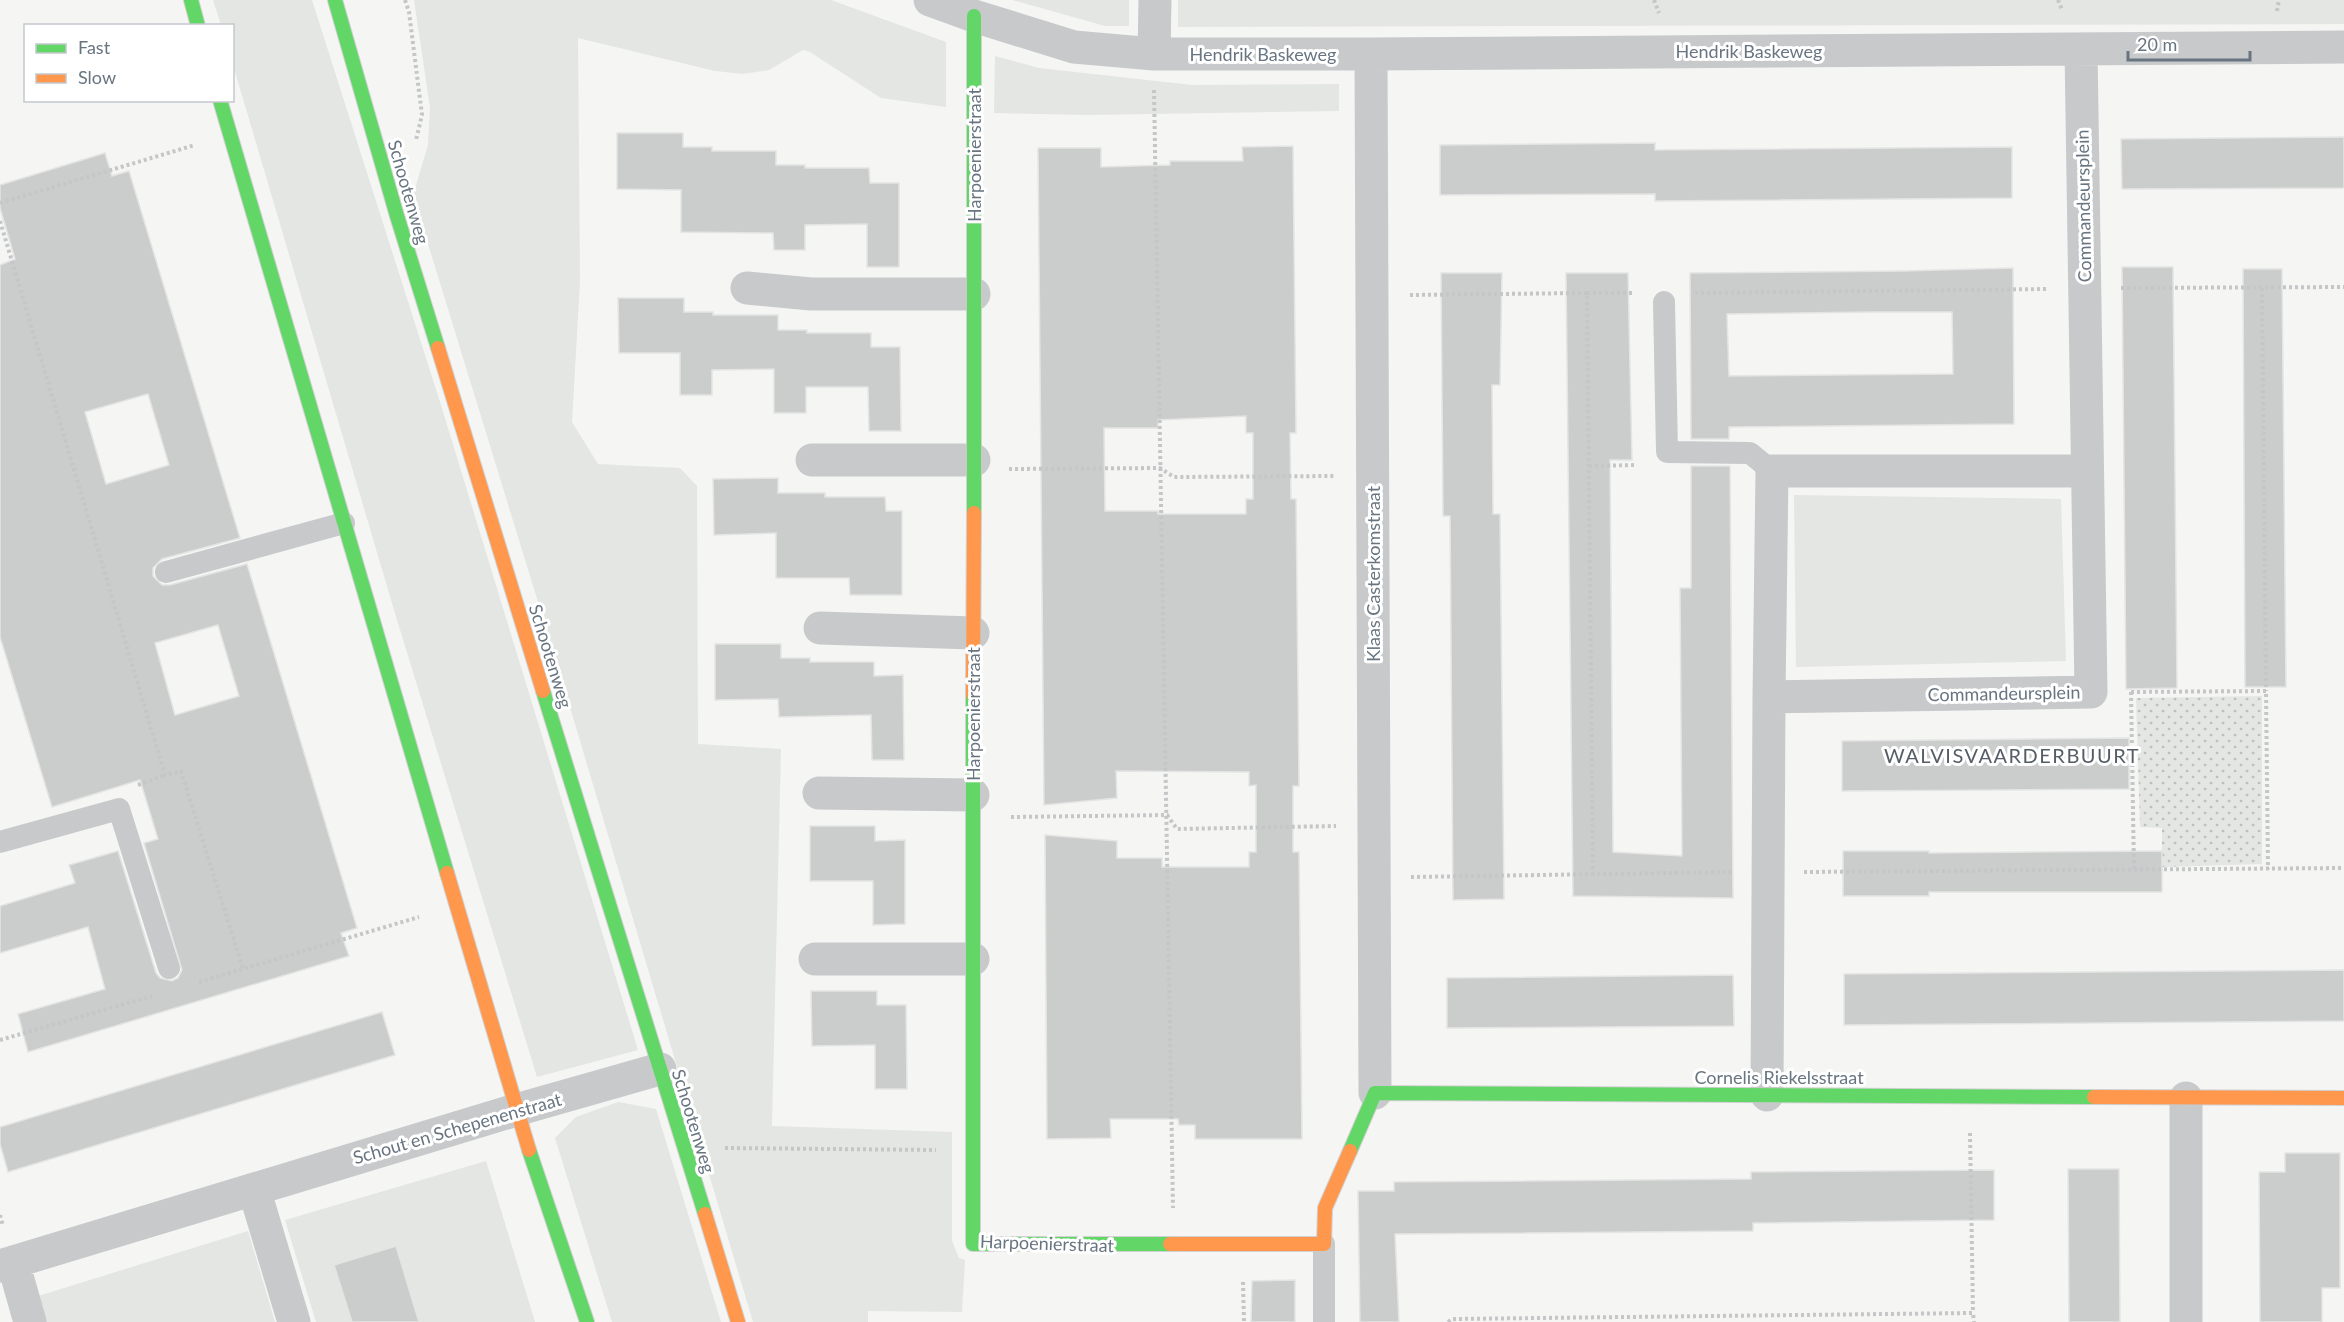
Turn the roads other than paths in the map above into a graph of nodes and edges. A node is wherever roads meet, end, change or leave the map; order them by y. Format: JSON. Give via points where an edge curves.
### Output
{"nodes":[{"id":1,"x":191,"y":0,"type":"edge"},
{"id":2,"x":335,"y":0,"type":"edge"},
{"id":3,"x":930,"y":0,"type":"edge"},
{"id":4,"x":1155,"y":0,"type":"edge"},
{"id":5,"x":974,"y":16,"type":"junction"},
{"id":6,"x":197,"y":24,"type":"edge"},
{"id":7,"x":2344,"y":47,"type":"edge"},
{"id":8,"x":2081,"y":49,"type":"junction"},
{"id":9,"x":1154,"y":54,"type":"junction"},
{"id":10,"x":1371,"y":54,"type":"junction"},
{"id":11,"x":221,"y":102,"type":"edge"},
{"id":12,"x":747,"y":288,"type":"dead end"},
{"id":13,"x":974,"y":294,"type":"junction"},
{"id":14,"x":1664,"y":302,"type":"road end"},
{"id":15,"x":812,"y":460,"type":"dead end"},
{"id":16,"x":974,"y":460,"type":"junction"},
{"id":17,"x":1772,"y":471,"type":"junction"},
{"id":18,"x":2087,"y":471,"type":"junction"},
{"id":19,"x":344,"y":523,"type":"junction"},
{"id":20,"x":166,"y":572,"type":"dead end"},
{"id":21,"x":820,"y":628,"type":"dead end"},
{"id":22,"x":973,"y":633,"type":"junction"},
{"id":23,"x":1769,"y":697,"type":"junction"},
{"id":24,"x":819,"y":793,"type":"dead end"},
{"id":25,"x":973,"y":795,"type":"junction"},
{"id":26,"x":0,"y":842,"type":"edge"},
{"id":27,"x":815,"y":959,"type":"dead end"},
{"id":28,"x":973,"y":959,"type":"junction"},
{"id":29,"x":169,"y":968,"type":"dead end"},
{"id":30,"x":660,"y":1069,"type":"junction"},
{"id":31,"x":1375,"y":1093,"type":"junction"},
{"id":32,"x":1767,"y":1095,"type":"junction"},
{"id":33,"x":2186,"y":1098,"type":"junction"},
{"id":34,"x":2344,"y":1098,"type":"edge"},
{"id":35,"x":516,"y":1110,"type":"junction"},
{"id":36,"x":254,"y":1189,"type":"junction"},
{"id":37,"x":1324,"y":1244,"type":"junction"},
{"id":38,"x":6,"y":1264,"type":"edge"},
{"id":39,"x":30,"y":1322,"type":"edge"},
{"id":40,"x":294,"y":1322,"type":"edge"},
{"id":41,"x":587,"y":1322,"type":"edge"},
{"id":42,"x":738,"y":1322,"type":"edge"},
{"id":43,"x":1324,"y":1322,"type":"edge"},
{"id":44,"x":2186,"y":1322,"type":"edge"}],
"edges":[{"from":1,"to":6,"type":"street"},
{"from":2,"to":30,"type":"street","name":"Schootenweg","via":[[397,216]]},
{"from":3,"to":5,"type":"street","name":"Hendrik Baskeweg"},
{"from":4,"to":9,"type":"street"},
{"from":5,"to":9,"type":"street","name":"Hendrik Baskeweg","via":[[1074,47]]},
{"from":5,"to":13,"type":"street","name":"Harpoenierstraat"},
{"from":7,"to":8,"type":"street","name":"Hendrik Baskeweg"},
{"from":8,"to":10,"type":"street","name":"Hendrik Baskeweg"},
{"from":8,"to":18,"type":"street","name":"Commandeursplein"},
{"from":9,"to":10,"type":"street","name":"Hendrik Baskeweg"},
{"from":10,"to":31,"type":"street","name":"Klaas Casterkomstraat"},
{"from":11,"to":19,"type":"street"},
{"from":12,"to":13,"type":"street","via":[[811,294]]},
{"from":13,"to":16,"type":"street","name":"Harpoenierstraat"},
{"from":14,"to":17,"type":"lane","via":[[1667,452],[1750,453]]},
{"from":15,"to":16,"type":"street"},
{"from":16,"to":22,"type":"street","name":"Harpoenierstraat"},
{"from":17,"to":18,"type":"street"},
{"from":17,"to":23,"type":"street"},
{"from":18,"to":23,"type":"street","name":"Commandeursplein","via":[[2091,692]]},
{"from":19,"to":20,"type":"lane"},
{"from":19,"to":35,"type":"street"},
{"from":21,"to":22,"type":"street","name":"Harpoenierstraat"},
{"from":22,"to":25,"type":"street","name":"Harpoenierstraat"},
{"from":23,"to":32,"type":"street"},
{"from":24,"to":25,"type":"street","name":"Harpoenierstraat"},
{"from":25,"to":28,"type":"street","name":"Harpoenierstraat"},
{"from":26,"to":29,"type":"lane","via":[[119,809]]},
{"from":27,"to":28,"type":"street"},
{"from":28,"to":37,"type":"street","name":"Harpoenierstraat","via":[[972,1244]]},
{"from":30,"to":35,"type":"street","name":"Schout en Schepenenstraat"},
{"from":30,"to":42,"type":"street","name":"Schootenweg"},
{"from":31,"to":32,"type":"street","name":"Cornelis Riekelsstraat"},
{"from":31,"to":37,"type":"street","via":[[1325,1208]]},
{"from":32,"to":33,"type":"street","name":"Cornelis Riekelsstraat"},
{"from":33,"to":34,"type":"street","name":"Cornelis Riekelsstraat"},
{"from":33,"to":44,"type":"street"},
{"from":35,"to":36,"type":"street","name":"Schout en Schepenenstraat"},
{"from":35,"to":41,"type":"street"},
{"from":36,"to":38,"type":"street","name":"Schout en Schepenenstraat"},
{"from":36,"to":40,"type":"street"},
{"from":37,"to":43,"type":"lane"},
{"from":38,"to":39,"type":"street","name":"Schout en Schepenenstraat"}]}
